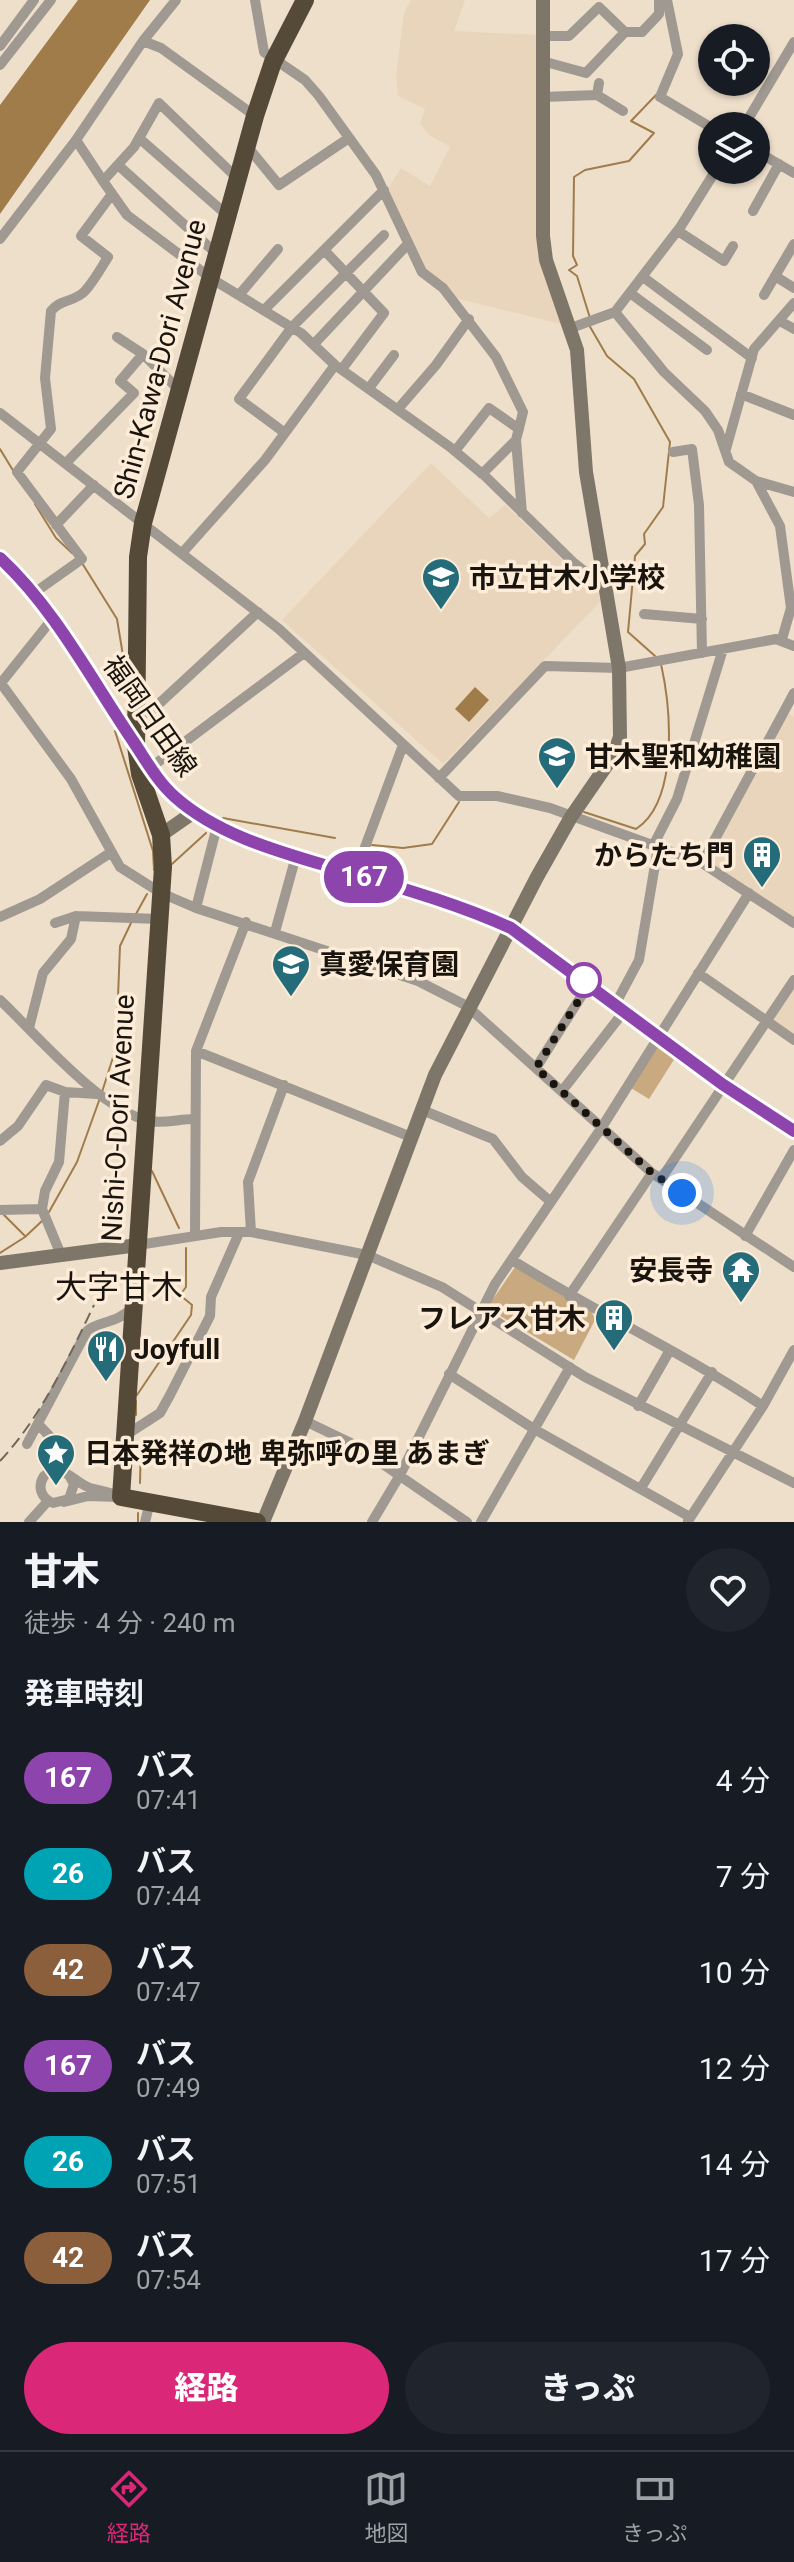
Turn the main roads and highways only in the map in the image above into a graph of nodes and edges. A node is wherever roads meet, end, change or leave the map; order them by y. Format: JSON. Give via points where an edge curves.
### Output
{"nodes":[{"id":1,"x":305,"y":0,"type":"edge"},
{"id":2,"x":136,"y":746,"type":"joint"},
{"id":3,"x":260,"y":1522,"type":"edge"}],
"edges":[{"from":1,"to":2,"type":"highway","name":"Shin-Kawa-Dori Avenue","via":[[273,62],[255,116],[143,523]]},
{"from":2,"to":3,"type":"highway","name":"Nishi-O-Dori Avenue","via":[[161,835],[161,893],[121,1497]]}]}
